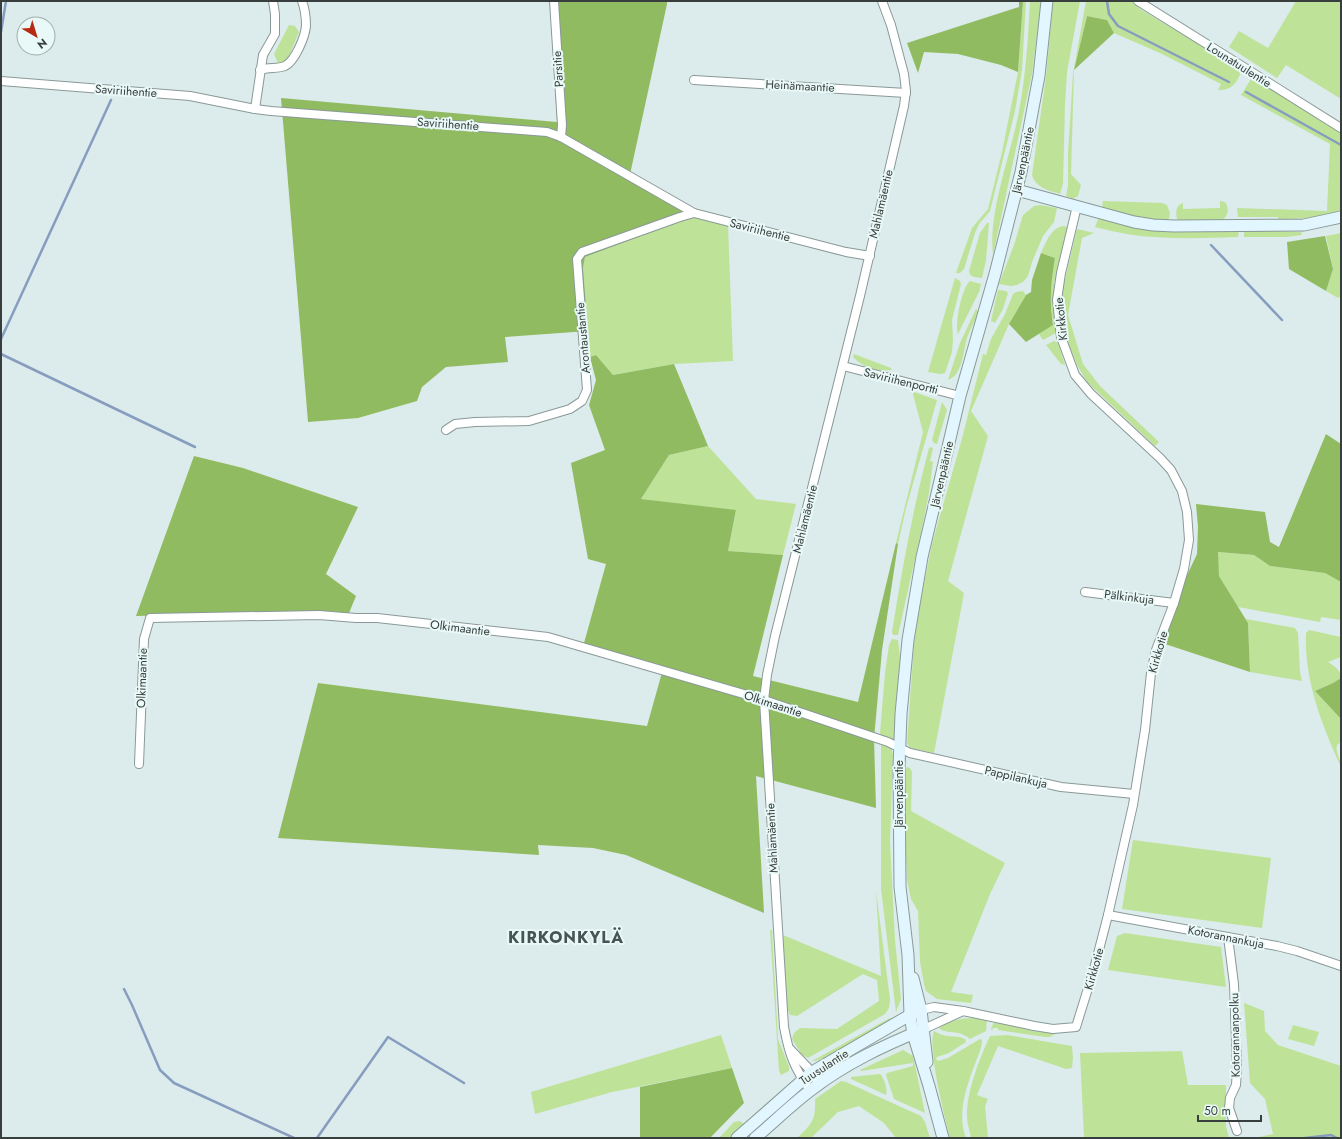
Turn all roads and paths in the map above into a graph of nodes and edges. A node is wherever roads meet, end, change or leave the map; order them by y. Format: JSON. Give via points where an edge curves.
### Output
{"nodes":[{"id":1,"x":273,"y":1,"type":"edge"},
{"id":2,"x":302,"y":1,"type":"edge"},
{"id":3,"x":554,"y":1,"type":"edge"},
{"id":4,"x":882,"y":1,"type":"edge"},
{"id":5,"x":1047,"y":1,"type":"edge"},
{"id":6,"x":1138,"y":1,"type":"edge"},
{"id":7,"x":260,"y":70,"type":"junction"},
{"id":8,"x":694,"y":80,"type":"dead end"},
{"id":9,"x":1,"y":81,"type":"edge"},
{"id":10,"x":906,"y":93,"type":"junction"},
{"id":11,"x":255,"y":109,"type":"junction"},
{"id":12,"x":1341,"y":128,"type":"edge"},
{"id":13,"x":561,"y":137,"type":"junction"},
{"id":14,"x":1017,"y":190,"type":"junction"},
{"id":15,"x":1077,"y":206,"type":"junction"},
{"id":16,"x":694,"y":213,"type":"junction"},
{"id":17,"x":1341,"y":217,"type":"edge"},
{"id":18,"x":870,"y":256,"type":"junction"},
{"id":19,"x":843,"y":366,"type":"junction"},
{"id":20,"x":960,"y":396,"type":"junction"},
{"id":21,"x":446,"y":430,"type":"dead end"},
{"id":22,"x":1085,"y":592,"type":"dead end"},
{"id":23,"x":1174,"y":603,"type":"junction"},
{"id":24,"x":764,"y":700,"type":"junction"},
{"id":25,"x":900,"y":749,"type":"junction"},
{"id":26,"x":139,"y":764,"type":"dead end"},
{"id":27,"x":1134,"y":794,"type":"junction"},
{"id":28,"x":1108,"y":914,"type":"junction"},
{"id":29,"x":1228,"y":937,"type":"junction"},
{"id":30,"x":908,"y":955,"type":"junction"},
{"id":31,"x":1341,"y":966,"type":"edge"},
{"id":32,"x":921,"y":1010,"type":"junction"},
{"id":33,"x":963,"y":1011,"type":"junction"},
{"id":34,"x":910,"y":1015,"type":"junction"},
{"id":35,"x":924,"y":1029,"type":"junction"},
{"id":36,"x":913,"y":1034,"type":"junction"},
{"id":37,"x":788,"y":1047,"type":"junction"},
{"id":38,"x":812,"y":1072,"type":"junction"},
{"id":39,"x":802,"y":1080,"type":"junction"},
{"id":40,"x":819,"y":1084,"type":"junction"},
{"id":41,"x":929,"y":1086,"type":"junction"},
{"id":42,"x":810,"y":1090,"type":"junction"},
{"id":43,"x":1237,"y":1131,"type":"dead end"},
{"id":44,"x":737,"y":1138,"type":"edge"},
{"id":45,"x":755,"y":1138,"type":"edge"},
{"id":46,"x":943,"y":1138,"type":"edge"}],
"edges":[{"from":1,"to":7,"type":"street","via":[[274,34],[263,55]]},
{"from":2,"to":7,"type":"street","via":[[306,27],[297,53],[291,62],[284,66]]},
{"from":3,"to":13,"type":"street","name":"Parsitie"},
{"from":4,"to":10,"type":"street","name":"Mahlamäentie","via":[[904,74]]},
{"from":5,"to":14,"type":"main road","name":"Järvenpääntie","via":[[1039,76]]},
{"from":6,"to":12,"type":"street","name":"Lounatuulentie"},
{"from":7,"to":11,"type":"street"},
{"from":8,"to":10,"type":"street","name":"Heinämaantie"},
{"from":9,"to":11,"type":"street","name":"Saviriihentie","via":[[190,96]]},
{"from":10,"to":18,"type":"street","name":"Mahlamäentie"},
{"from":11,"to":13,"type":"street","name":"Saviriihentie","via":[[547,132]]},
{"from":13,"to":16,"type":"street","name":"Saviriihentie"},
{"from":14,"to":15,"type":"main road"},
{"from":14,"to":20,"type":"main road","name":"Järvenpääntie"},
{"from":15,"to":17,"type":"main road","via":[[1134,222],[1174,226],[1304,225]]},
{"from":15,"to":23,"type":"street","name":"Kirkkotie","via":[[1057,300],[1061,337],[1074,375],[1110,413],[1160,458],[1171,470],[1182,491],[1187,512],[1188,540],[1184,569]]},
{"from":16,"to":18,"type":"street","name":"Saviriihentie"},
{"from":16,"to":21,"type":"street","name":"Arontaustantie","via":[[582,252],[577,259],[587,390],[582,401],[570,409],[529,421],[454,424]]},
{"from":18,"to":19,"type":"street","name":"Mahlamäentie"},
{"from":19,"to":20,"type":"street","name":"Saviriihenportti"},
{"from":19,"to":24,"type":"street","name":"Mahlamäentie","via":[[775,636]]},
{"from":20,"to":25,"type":"main road","name":"Järvenpääntie","via":[[922,557],[908,640]]},
{"from":22,"to":23,"type":"street","name":"Pälkinkuja"},
{"from":23,"to":27,"type":"street","name":"Kirkkotie","via":[[1150,673],[1145,730]]},
{"from":24,"to":25,"type":"street","name":"Olkimaantie"},
{"from":24,"to":26,"type":"street","name":"Olkimaantie","via":[[548,637],[377,618],[319,615],[150,618],[144,639]]},
{"from":24,"to":37,"type":"street","name":"Mahlamäentie","via":[[784,1027]]},
{"from":25,"to":27,"type":"street","name":"Pappilankuja","via":[[1061,787]]},
{"from":25,"to":30,"type":"main road","name":"Järvenpääntie","via":[[900,887]]},
{"from":27,"to":28,"type":"street","name":"Kirkkotie"},
{"from":28,"to":29,"type":"street","name":"Kotorannankuja"},
{"from":28,"to":33,"type":"street","name":"Kirkkotie","via":[[1076,1026],[1054,1029]]},
{"from":29,"to":31,"type":"street","name":"Kotorannankuja","via":[[1298,951]]},
{"from":29,"to":43,"type":"street","name":"Kotorannanpolku","via":[[1234,984],[1237,1069],[1236,1085],[1229,1108]]},
{"from":30,"to":32,"type":"main road","name":"Järvenpääntie"},
{"from":30,"to":34,"type":"main road","name":"Järvenpääntie"},
{"from":32,"to":33,"type":"street","name":"Kirkkotie","via":[[934,1007]]},
{"from":32,"to":34,"type":"main road","name":"Tuusulantie"},
{"from":32,"to":35,"type":"main road","name":"Järvenpääntie"},
{"from":33,"to":35,"type":"street"},
{"from":34,"to":36,"type":"main road","name":"Järvenpääntie"},
{"from":34,"to":38,"type":"main road","name":"Tuusulantie"},
{"from":35,"to":36,"type":"main road","name":"Tuusulantie"},
{"from":35,"to":41,"type":"main road","name":"Järvenpääntie"},
{"from":36,"to":40,"type":"main road","name":"Tuusulantie","via":[[870,1052]]},
{"from":36,"to":41,"type":"main road","name":"Järvenpääntie"},
{"from":37,"to":38,"type":"street"},
{"from":37,"to":39,"type":"street","name":"Mahlamäentie"},
{"from":38,"to":39,"type":"main road","name":"Tuusulantie"},
{"from":38,"to":40,"type":"street"},
{"from":39,"to":42,"type":"street","name":"Mahlamäentie"},
{"from":39,"to":44,"type":"main road","name":"Tuusulantie"},
{"from":40,"to":42,"type":"main road","name":"Tuusulantie"},
{"from":41,"to":46,"type":"main road","name":"Järvenpääntie"},
{"from":42,"to":45,"type":"main road","name":"Tuusulantie"}]}
